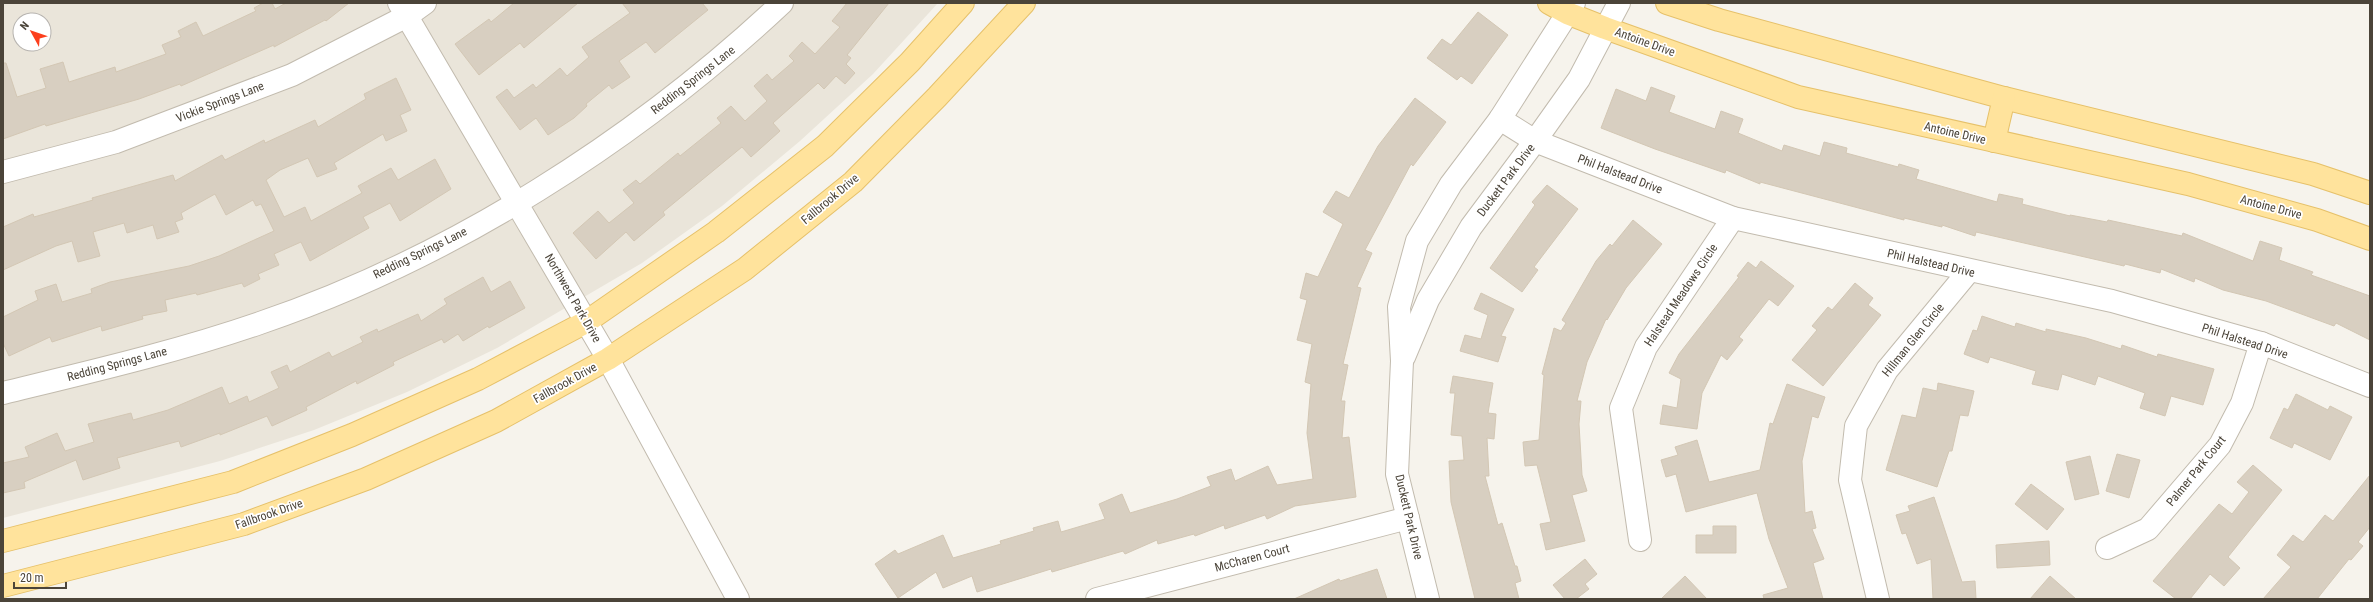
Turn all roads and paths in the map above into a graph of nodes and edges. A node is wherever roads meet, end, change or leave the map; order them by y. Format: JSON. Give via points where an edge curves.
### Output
{"nodes":[{"id":1,"x":425,"y":3,"type":"edge"},
{"id":2,"x":782,"y":3,"type":"edge"},
{"id":3,"x":963,"y":3,"type":"edge"},
{"id":4,"x":1024,"y":3,"type":"edge"},
{"id":5,"x":1548,"y":3,"type":"edge"},
{"id":6,"x":1618,"y":3,"type":"edge"},
{"id":7,"x":1667,"y":3,"type":"edge"},
{"id":8,"x":1571,"y":8,"type":"edge"},
{"id":9,"x":403,"y":9,"type":"edge"},
{"id":10,"x":1605,"y":28,"type":"junction"},
{"id":11,"x":2004,"y":98,"type":"junction"},
{"id":12,"x":1500,"y":119,"type":"junction"},
{"id":13,"x":1535,"y":141,"type":"junction"},
{"id":14,"x":1994,"y":141,"type":"junction"},
{"id":15,"x":3,"y":172,"type":"edge"},
{"id":16,"x":2370,"y":193,"type":"edge"},
{"id":17,"x":518,"y":203,"type":"junction"},
{"id":18,"x":1733,"y":218,"type":"junction"},
{"id":19,"x":2370,"y":239,"type":"edge"},
{"id":20,"x":1969,"y":272,"type":"junction"},
{"id":21,"x":586,"y":322,"type":"junction"},
{"id":22,"x":2261,"y":343,"type":"junction"},
{"id":23,"x":608,"y":359,"type":"junction"},
{"id":24,"x":1402,"y":361,"type":"junction"},
{"id":25,"x":2370,"y":386,"type":"edge"},
{"id":26,"x":3,"y":393,"type":"edge"},
{"id":27,"x":1408,"y":518,"type":"junction"},
{"id":28,"x":1640,"y":540,"type":"dead end"},
{"id":29,"x":3,"y":541,"type":"edge"},
{"id":30,"x":2106,"y":548,"type":"dead end"},
{"id":31,"x":3,"y":586,"type":"edge"},
{"id":32,"x":738,"y":599,"type":"edge"},
{"id":33,"x":1097,"y":599,"type":"edge"},
{"id":34,"x":1428,"y":599,"type":"edge"},
{"id":35,"x":1878,"y":599,"type":"edge"}],
"edges":[{"from":1,"to":9,"type":"street","name":"Vickie Springs Lane"},
{"from":2,"to":17,"type":"street","name":"Redding Springs Lane","via":[[695,81],[604,147]]},
{"from":3,"to":21,"type":"main road","via":[[910,62],[825,146],[716,232]]},
{"from":4,"to":23,"type":"main road","name":"Fallbrook Drive","via":[[937,97],[853,182],[745,269]]},
{"from":5,"to":8,"type":"main road","name":"Antoine Drive"},
{"from":6,"to":10,"type":"street","name":"Duckett Park Drive"},
{"from":7,"to":11,"type":"main road","via":[[1719,20]]},
{"from":8,"to":10,"type":"main road","name":"Antoine Drive"},
{"from":8,"to":12,"type":"street","name":"Duckett Park Drive"},
{"from":9,"to":15,"type":"street","name":"Vickie Springs Lane","via":[[292,75],[116,142]]},
{"from":9,"to":17,"type":"street","name":"Northwest Park Drive"},
{"from":10,"to":13,"type":"street","name":"Duckett Park Drive","via":[[1579,79]]},
{"from":10,"to":14,"type":"main road","name":"Antoine Drive","via":[[1798,97]]},
{"from":11,"to":14,"type":"main road"},
{"from":11,"to":16,"type":"main road","via":[[2313,174]]},
{"from":12,"to":13,"type":"street","name":"Phil Halstead Drive"},
{"from":12,"to":24,"type":"street","name":"Duckett Park Drive","via":[[1451,184],[1417,241],[1399,307]]},
{"from":13,"to":18,"type":"street","name":"Phil Halstead Drive"},
{"from":13,"to":24,"type":"street","name":"Duckett Park Drive","via":[[1471,227],[1428,300]]},
{"from":14,"to":19,"type":"main road","name":"Antoine Drive","via":[[2188,184],[2317,220]]},
{"from":17,"to":21,"type":"street","name":"Northwest Park Drive"},
{"from":17,"to":26,"type":"street","name":"Redding Springs Lane","via":[[402,264],[319,301],[261,323],[202,342]]},
{"from":18,"to":20,"type":"street","name":"Phil Halstead Drive"},
{"from":18,"to":28,"type":"street","name":"Halstead Meadows Circle","via":[[1646,347],[1622,408]]},
{"from":20,"to":22,"type":"street","name":"Phil Halstead Drive","via":[[2112,301]]},
{"from":20,"to":35,"type":"street","name":"Hillman Glen Circle","via":[[1887,370],[1856,426],[1850,480]]},
{"from":21,"to":23,"type":"street","name":"Northwest Park Drive"},
{"from":21,"to":29,"type":"main road","via":[[478,379],[352,435],[233,482]]},
{"from":22,"to":25,"type":"street","name":"Phil Halstead Drive"},
{"from":22,"to":30,"type":"street","name":"Palmer Park Court","via":[[2242,403],[2220,445],[2148,528]]},
{"from":23,"to":31,"type":"main road","name":"Fallbrook Drive","via":[[496,421],[359,481],[244,524]]},
{"from":23,"to":32,"type":"street","name":"Northwest Park Drive"},
{"from":24,"to":27,"type":"street","name":"Duckett Park Drive","via":[[1398,474]]},
{"from":27,"to":33,"type":"street","name":"McCharen Court"},
{"from":27,"to":34,"type":"street","name":"Duckett Park Drive"}]}
